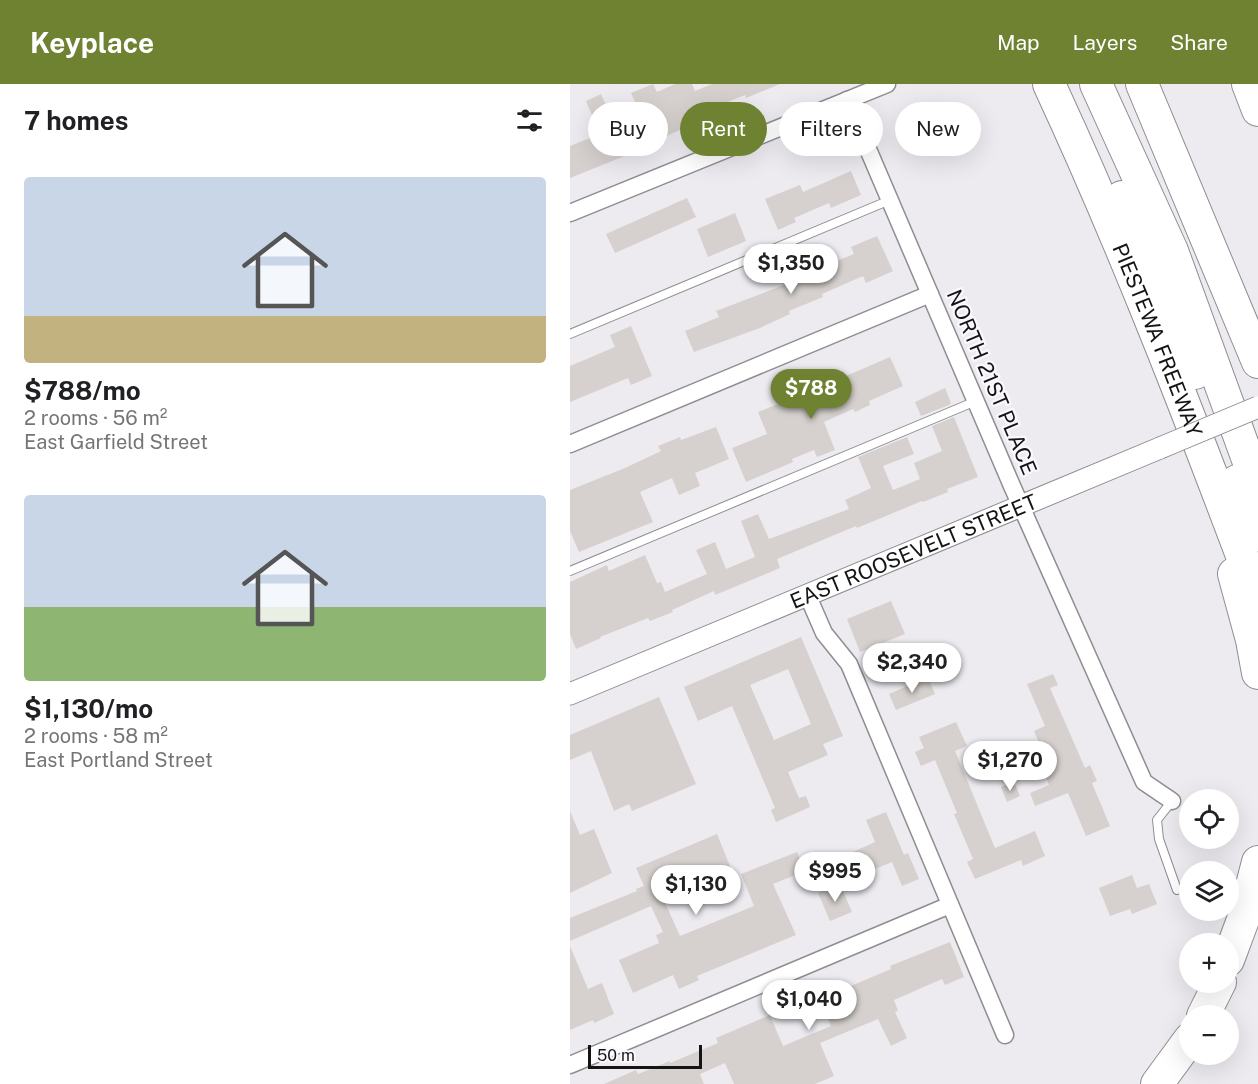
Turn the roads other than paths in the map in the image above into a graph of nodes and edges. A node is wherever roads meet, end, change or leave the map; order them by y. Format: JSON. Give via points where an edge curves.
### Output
{"nodes":[{"id":1,"x":887,"y":84,"type":"edge"},
{"id":2,"x":1049,"y":84,"type":"edge"},
{"id":3,"x":1072,"y":84,"type":"edge"},
{"id":4,"x":1096,"y":84,"type":"edge"},
{"id":5,"x":1142,"y":84,"type":"edge"},
{"id":6,"x":1248,"y":84,"type":"edge"},
{"id":7,"x":847,"y":100,"type":"junction"},
{"id":8,"x":1258,"y":110,"type":"edge"},
{"id":9,"x":890,"y":200,"type":"junction"},
{"id":10,"x":570,"y":213,"type":"edge"},
{"id":11,"x":930,"y":294,"type":"junction"},
{"id":12,"x":570,"y":334,"type":"edge"},
{"id":13,"x":1258,"y":362,"type":"edge"},
{"id":14,"x":976,"y":401,"type":"junction"},
{"id":15,"x":1258,"y":407,"type":"edge"},
{"id":16,"x":570,"y":444,"type":"edge"},
{"id":17,"x":1205,"y":456,"type":"junction"},
{"id":18,"x":1258,"y":487,"type":"edge"},
{"id":19,"x":1022,"y":506,"type":"junction"},
{"id":20,"x":1258,"y":535,"type":"edge"},
{"id":21,"x":570,"y":571,"type":"edge"},
{"id":22,"x":807,"y":594,"type":"junction"},
{"id":23,"x":1258,"y":598,"type":"edge"},
{"id":24,"x":1258,"y":673,"type":"edge"},
{"id":25,"x":570,"y":694,"type":"edge"},
{"id":26,"x":1172,"y":801,"type":"joint"},
{"id":27,"x":1258,"y":862,"type":"edge"},
{"id":28,"x":1177,"y":890,"type":"dead end"},
{"id":29,"x":950,"y":905,"type":"junction"},
{"id":30,"x":1238,"y":933,"type":"edge"},
{"id":31,"x":1005,"y":1035,"type":"dead end"},
{"id":32,"x":1179,"y":1054,"type":"edge"},
{"id":33,"x":570,"y":1065,"type":"edge"},
{"id":34,"x":1157,"y":1084,"type":"edge"}],
"edges":[{"from":1,"to":7,"type":"street"},
{"from":2,"to":17,"type":"highway","name":"PIESTEWA FREEWAY","via":[[1092,176]]},
{"from":3,"to":20,"type":"highway","via":[[1149,255]]},
{"from":4,"to":18,"type":"highway","via":[[1172,251]]},
{"from":5,"to":13,"type":"highway"},
{"from":6,"to":8,"type":"highway"},
{"from":7,"to":9,"type":"street","name":"NORTH 21ST PLACE"},
{"from":7,"to":10,"type":"street"},
{"from":9,"to":11,"type":"street","name":"NORTH 21ST PLACE"},
{"from":9,"to":12,"type":"lane"},
{"from":11,"to":14,"type":"street","name":"NORTH 21ST PLACE"},
{"from":11,"to":16,"type":"street"},
{"from":14,"to":19,"type":"street","name":"NORTH 21ST PLACE"},
{"from":14,"to":21,"type":"lane"},
{"from":15,"to":19,"type":"street","name":"EAST ROOSEVELT STREET","bridge":true},
{"from":17,"to":23,"type":"highway","name":"PIESTEWA FREEWAY"},
{"from":17,"to":24,"type":"highway"},
{"from":19,"to":22,"type":"street","name":"EAST ROOSEVELT STREET"},
{"from":19,"to":26,"type":"street","name":"NORTH 21ST PLACE","via":[[1144,782]]},
{"from":22,"to":25,"type":"street","name":"EAST ROOSEVELT STREET"},
{"from":22,"to":29,"type":"street","via":[[824,633],[849,664]]},
{"from":26,"to":28,"type":"lane","via":[[1157,820],[1159,839]]},
{"from":27,"to":30,"type":"highway"},
{"from":29,"to":31,"type":"street"},
{"from":29,"to":33,"type":"street"},
{"from":32,"to":34,"type":"highway"}]}
